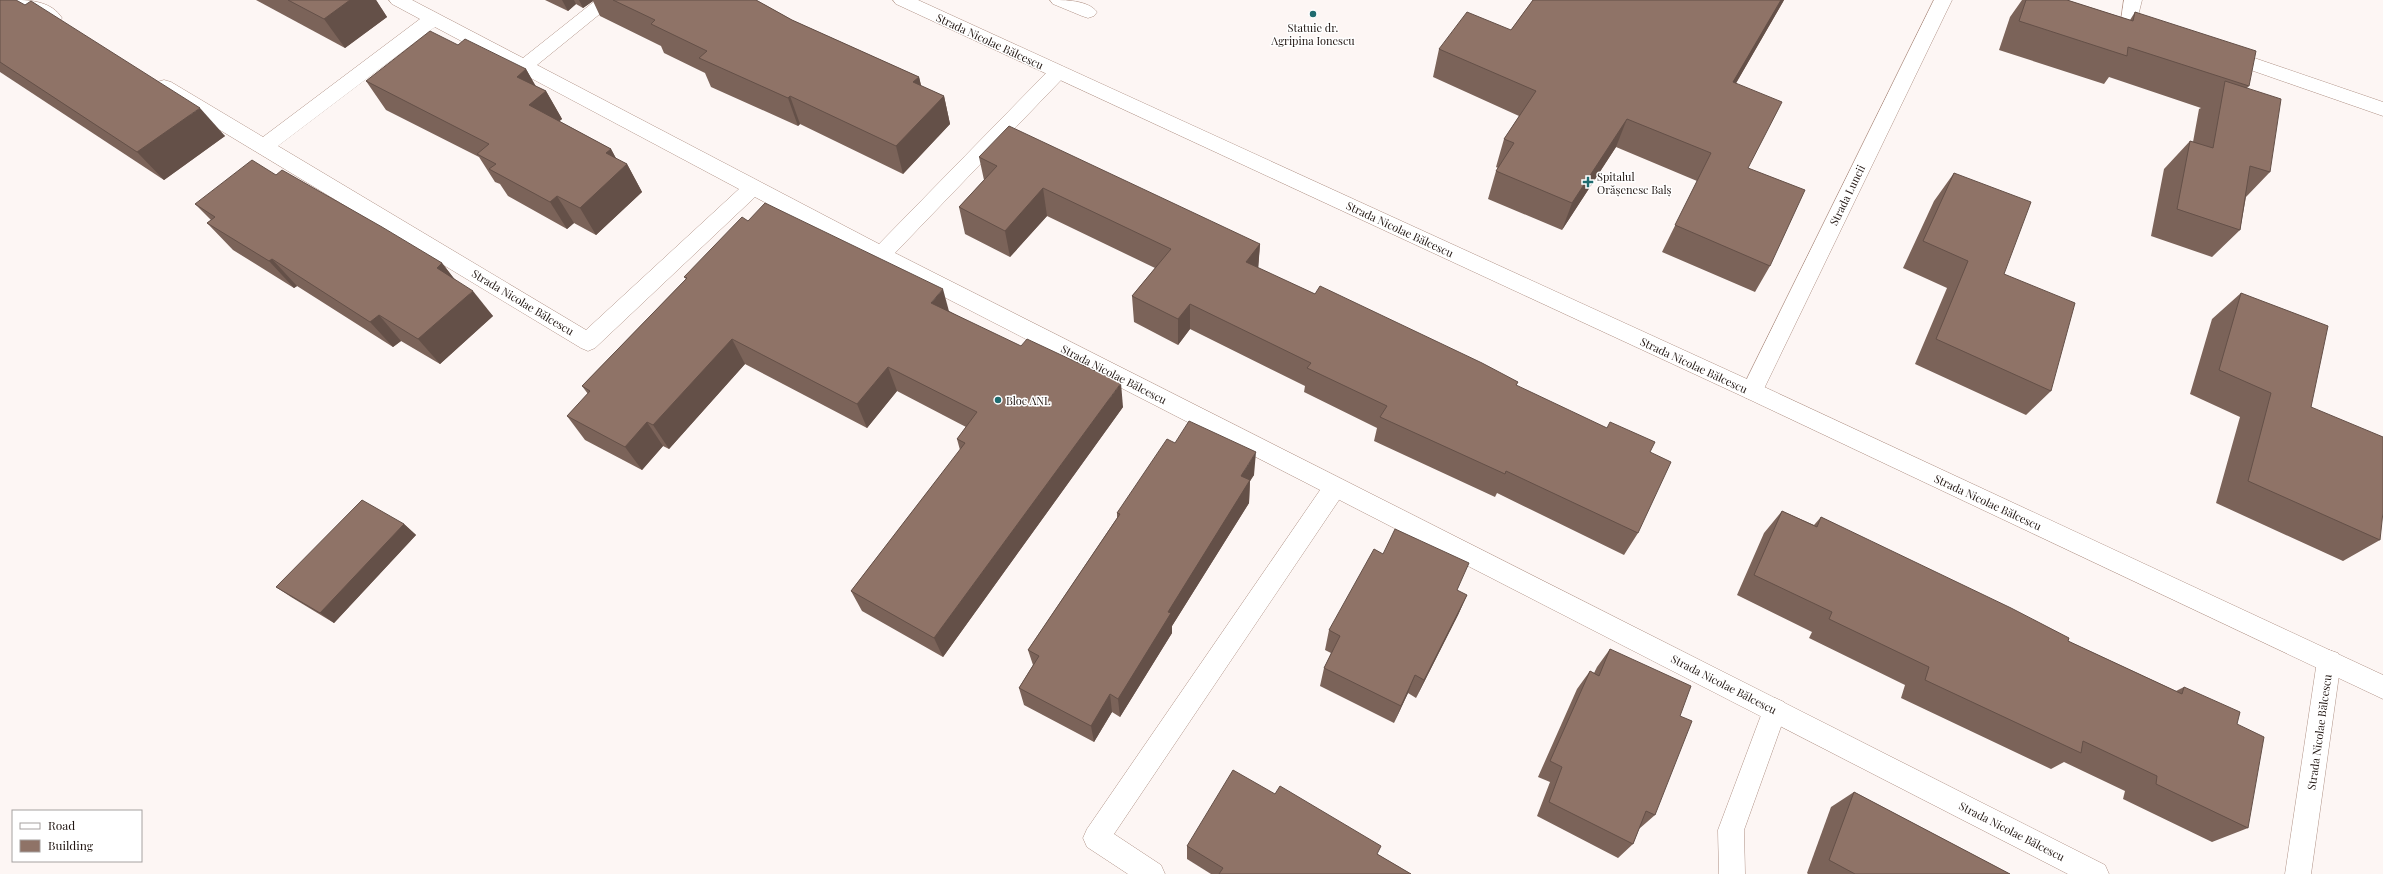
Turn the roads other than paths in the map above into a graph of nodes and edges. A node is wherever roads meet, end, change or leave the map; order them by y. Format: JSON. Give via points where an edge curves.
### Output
{"nodes":[{"id":1,"x":24,"y":0,"type":"edge"},
{"id":2,"x":398,"y":0,"type":"edge"},
{"id":3,"x":608,"y":0,"type":"edge"},
{"id":4,"x":902,"y":0,"type":"edge"},
{"id":5,"x":1059,"y":0,"type":"edge"},
{"id":6,"x":1943,"y":0,"type":"edge"},
{"id":7,"x":2134,"y":0,"type":"edge"},
{"id":8,"x":1088,"y":12,"type":"dead end"},
{"id":9,"x":433,"y":19,"type":"junction"},
{"id":10,"x":2130,"y":21,"type":"edge"},
{"id":11,"x":70,"y":29,"type":"edge"},
{"id":12,"x":2212,"y":49,"type":"edge"},
{"id":13,"x":523,"y":67,"type":"junction"},
{"id":14,"x":1058,"y":72,"type":"junction"},
{"id":15,"x":150,"y":78,"type":"edge"},
{"id":16,"x":2383,"y":108,"type":"edge"},
{"id":17,"x":265,"y":146,"type":"junction"},
{"id":18,"x":753,"y":187,"type":"junction"},
{"id":19,"x":881,"y":255,"type":"junction"},
{"id":20,"x":1752,"y":391,"type":"junction"},
{"id":21,"x":1335,"y":487,"type":"junction"},
{"id":22,"x":2329,"y":661,"type":"junction"},
{"id":23,"x":2383,"y":687,"type":"edge"},
{"id":24,"x":1775,"y":710,"type":"junction"},
{"id":25,"x":1152,"y":874,"type":"edge"},
{"id":26,"x":1732,"y":874,"type":"edge"},
{"id":27,"x":2096,"y":874,"type":"edge"},
{"id":28,"x":2298,"y":874,"type":"edge"}],
"edges":[{"from":1,"to":11,"type":"street"},
{"from":2,"to":9,"type":"street","name":"Strada Nicolae Bălcescu"},
{"from":3,"to":13,"type":"street"},
{"from":4,"to":14,"type":"street","name":"Strada Nicolae Bălcescu"},
{"from":5,"to":8,"type":"street"},
{"from":6,"to":20,"type":"street","name":"Strada Luncii"},
{"from":7,"to":10,"type":"street"},
{"from":9,"to":13,"type":"street","name":"Strada Nicolae Bălcescu"},
{"from":9,"to":17,"type":"street"},
{"from":12,"to":16,"type":"street"},
{"from":13,"to":18,"type":"street","name":"Strada Nicolae Bălcescu"},
{"from":14,"to":19,"type":"street","name":"Strada Nicolae Bălcescu"},
{"from":14,"to":20,"type":"street","name":"Strada Nicolae Bălcescu"},
{"from":15,"to":17,"type":"street","name":"Strada Nicolae Bălcescu"},
{"from":17,"to":18,"type":"street","name":"Strada Nicolae Bălcescu","via":[[588,342]]},
{"from":18,"to":19,"type":"street","name":"Strada Nicolae Bălcescu"},
{"from":19,"to":21,"type":"street","name":"Strada Nicolae Bălcescu"},
{"from":20,"to":22,"type":"street","name":"Strada Nicolae Bălcescu"},
{"from":21,"to":24,"type":"street","name":"Strada Nicolae Bălcescu"},
{"from":21,"to":25,"type":"street","via":[[1096,838]]},
{"from":22,"to":23,"type":"street","name":"Strada Nicolae Bălcescu"},
{"from":22,"to":28,"type":"street","name":"Strada Nicolae Bălcescu"},
{"from":24,"to":26,"type":"street","via":[[1731,830]]},
{"from":24,"to":27,"type":"street","name":"Strada Nicolae Bălcescu"}]}
